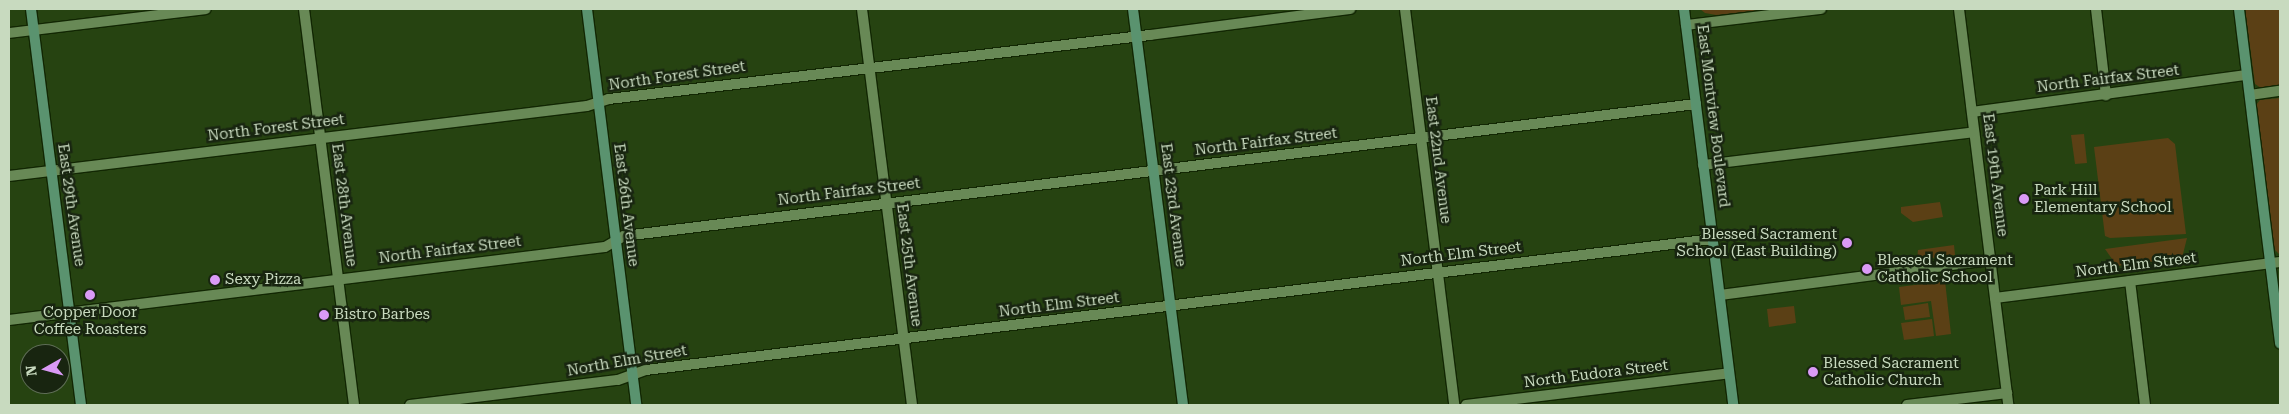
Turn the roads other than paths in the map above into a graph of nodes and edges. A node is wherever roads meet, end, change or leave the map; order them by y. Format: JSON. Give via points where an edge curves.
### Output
{"nodes":[{"id":1,"x":31,"y":9,"type":"edge"},
{"id":2,"x":206,"y":9,"type":"edge"},
{"id":3,"x":304,"y":9,"type":"edge"},
{"id":4,"x":587,"y":9,"type":"edge"},
{"id":5,"x":862,"y":9,"type":"edge"},
{"id":6,"x":1133,"y":9,"type":"edge"},
{"id":7,"x":1350,"y":9,"type":"edge"},
{"id":8,"x":1405,"y":9,"type":"edge"},
{"id":9,"x":1684,"y":9,"type":"edge"},
{"id":10,"x":1822,"y":9,"type":"edge"},
{"id":11,"x":1959,"y":9,"type":"edge"},
{"id":12,"x":2096,"y":9,"type":"edge"},
{"id":13,"x":2239,"y":9,"type":"edge"},
{"id":14,"x":1686,"y":26,"type":"junction"},
{"id":15,"x":34,"y":30,"type":"junction"},
{"id":16,"x":9,"y":33,"type":"edge"},
{"id":17,"x":1136,"y":36,"type":"junction"},
{"id":18,"x":869,"y":66,"type":"junction"},
{"id":19,"x":2247,"y":75,"type":"junction"},
{"id":20,"x":2280,"y":91,"type":"edge"},
{"id":21,"x":2106,"y":95,"type":"junction"},
{"id":22,"x":2250,"y":96,"type":"junction"},
{"id":23,"x":598,"y":103,"type":"junction"},
{"id":24,"x":1696,"y":104,"type":"junction"},
{"id":25,"x":1972,"y":112,"type":"junction"},
{"id":26,"x":1974,"y":132,"type":"junction"},
{"id":27,"x":320,"y":137,"type":"junction"},
{"id":28,"x":1420,"y":138,"type":"junction"},
{"id":29,"x":1704,"y":165,"type":"junction"},
{"id":30,"x":51,"y":171,"type":"junction"},
{"id":31,"x":1153,"y":172,"type":"junction"},
{"id":32,"x":9,"y":176,"type":"edge"},
{"id":33,"x":886,"y":202,"type":"junction"},
{"id":34,"x":1713,"y":238,"type":"junction"},
{"id":35,"x":616,"y":241,"type":"junction"},
{"id":36,"x":1990,"y":260,"type":"junction"},
{"id":37,"x":2276,"y":263,"type":"edge"},
{"id":38,"x":1437,"y":272,"type":"junction"},
{"id":39,"x":339,"y":278,"type":"junction"},
{"id":40,"x":2130,"y":281,"type":"junction"},
{"id":41,"x":1720,"y":295,"type":"junction"},
{"id":42,"x":1995,"y":298,"type":"junction"},
{"id":43,"x":1170,"y":306,"type":"junction"},
{"id":44,"x":70,"y":312,"type":"junction"},
{"id":45,"x":9,"y":320,"type":"edge"},
{"id":46,"x":903,"y":339,"type":"junction"},
{"id":47,"x":2280,"y":343,"type":"edge"},
{"id":48,"x":1729,"y":372,"type":"junction"},
{"id":49,"x":632,"y":375,"type":"junction"},
{"id":50,"x":2006,"y":393,"type":"junction"},
{"id":51,"x":81,"y":405,"type":"edge"},
{"id":52,"x":354,"y":405,"type":"edge"},
{"id":53,"x":410,"y":405,"type":"edge"},
{"id":54,"x":636,"y":405,"type":"edge"},
{"id":55,"x":912,"y":405,"type":"edge"},
{"id":56,"x":1182,"y":405,"type":"edge"},
{"id":57,"x":1454,"y":405,"type":"edge"},
{"id":58,"x":1466,"y":405,"type":"edge"},
{"id":59,"x":1733,"y":405,"type":"edge"},
{"id":60,"x":1907,"y":405,"type":"edge"},
{"id":61,"x":2008,"y":405,"type":"edge"},
{"id":62,"x":2145,"y":405,"type":"edge"}],
"edges":[{"from":1,"to":15,"type":"street","name":"East 29th Avenue"},
{"from":2,"to":15,"type":"street"},
{"from":3,"to":27,"type":"street","name":"East 28th Avenue"},
{"from":4,"to":23,"type":"street","name":"East 26th Avenue"},
{"from":5,"to":18,"type":"street","name":"East 25th Avenue"},
{"from":6,"to":17,"type":"street","name":"East 23rd Avenue"},
{"from":7,"to":17,"type":"street","name":"North Forest Street"},
{"from":8,"to":28,"type":"street","name":"East 22nd Avenue"},
{"from":9,"to":14,"type":"street","name":"East Montview Boulevard"},
{"from":10,"to":14,"type":"street"},
{"from":11,"to":25,"type":"street","name":"East 19th Avenue"},
{"from":12,"to":21,"type":"street"},
{"from":13,"to":19,"type":"street"},
{"from":14,"to":24,"type":"street","name":"East Montview Boulevard"},
{"from":15,"to":16,"type":"street"},
{"from":15,"to":30,"type":"street","name":"East 29th Avenue"},
{"from":17,"to":18,"type":"street","name":"North Forest Street"},
{"from":17,"to":31,"type":"street","name":"East 23rd Avenue"},
{"from":18,"to":23,"type":"street","name":"North Forest Street"},
{"from":18,"to":33,"type":"street","name":"East 25th Avenue"},
{"from":19,"to":21,"type":"street","name":"North Fairfax Street"},
{"from":19,"to":22,"type":"street"},
{"from":20,"to":22,"type":"street"},
{"from":21,"to":25,"type":"street","name":"North Fairfax Street"},
{"from":22,"to":37,"type":"street"},
{"from":23,"to":27,"type":"street","name":"North Forest Street"},
{"from":23,"to":35,"type":"street","name":"East 26th Avenue"},
{"from":24,"to":28,"type":"street","name":"North Fairfax Street"},
{"from":24,"to":29,"type":"street","name":"East Montview Boulevard"},
{"from":25,"to":26,"type":"street","name":"East 19th Avenue"},
{"from":26,"to":29,"type":"street"},
{"from":26,"to":36,"type":"street","name":"East 19th Avenue"},
{"from":27,"to":30,"type":"street","name":"North Forest Street"},
{"from":27,"to":39,"type":"street","name":"East 28th Avenue"},
{"from":28,"to":31,"type":"street","name":"North Fairfax Street"},
{"from":28,"to":38,"type":"street","name":"East 22nd Avenue"},
{"from":29,"to":34,"type":"street","name":"East Montview Boulevard"},
{"from":30,"to":32,"type":"street","name":"North Forest Street"},
{"from":30,"to":44,"type":"street","name":"East 29th Avenue"},
{"from":31,"to":33,"type":"street","name":"North Fairfax Street"},
{"from":31,"to":43,"type":"street","name":"East 23rd Avenue"},
{"from":33,"to":35,"type":"street","name":"North Fairfax Street","via":[[624,236]]},
{"from":33,"to":46,"type":"street","name":"East 25th Avenue"},
{"from":34,"to":38,"type":"street","name":"North Elm Street"},
{"from":34,"to":41,"type":"street","name":"East Montview Boulevard"},
{"from":35,"to":39,"type":"street","name":"North Fairfax Street","via":[[605,247]]},
{"from":35,"to":49,"type":"street","name":"East 26th Avenue"},
{"from":36,"to":41,"type":"street"},
{"from":36,"to":42,"type":"street","name":"East 19th Avenue"},
{"from":37,"to":40,"type":"street","name":"North Elm Street"},
{"from":37,"to":47,"type":"street"},
{"from":38,"to":43,"type":"street","name":"North Elm Street"},
{"from":38,"to":57,"type":"street","name":"East 22nd Avenue"},
{"from":39,"to":44,"type":"street","name":"North Fairfax Street"},
{"from":39,"to":52,"type":"street","name":"East 28th Avenue"},
{"from":40,"to":42,"type":"street","name":"North Elm Street"},
{"from":40,"to":62,"type":"street"},
{"from":41,"to":48,"type":"street","name":"East Montview Boulevard"},
{"from":42,"to":50,"type":"street","name":"East 19th Avenue"},
{"from":43,"to":46,"type":"street","name":"North Elm Street"},
{"from":43,"to":56,"type":"street","name":"East 23rd Avenue"},
{"from":44,"to":45,"type":"street","name":"North Fairfax Street"},
{"from":44,"to":51,"type":"street","name":"East 29th Avenue"},
{"from":46,"to":49,"type":"street","name":"North Elm Street","via":[[646,370]]},
{"from":46,"to":55,"type":"street","name":"East 25th Avenue"},
{"from":48,"to":58,"type":"street","name":"North Eudora Street"},
{"from":48,"to":59,"type":"street","name":"East Montview Boulevard"},
{"from":49,"to":53,"type":"street","name":"North Elm Street","via":[[618,380]]},
{"from":49,"to":54,"type":"street","name":"East 26th Avenue"},
{"from":50,"to":60,"type":"street"},
{"from":50,"to":61,"type":"street","name":"East 19th Avenue"}]}
